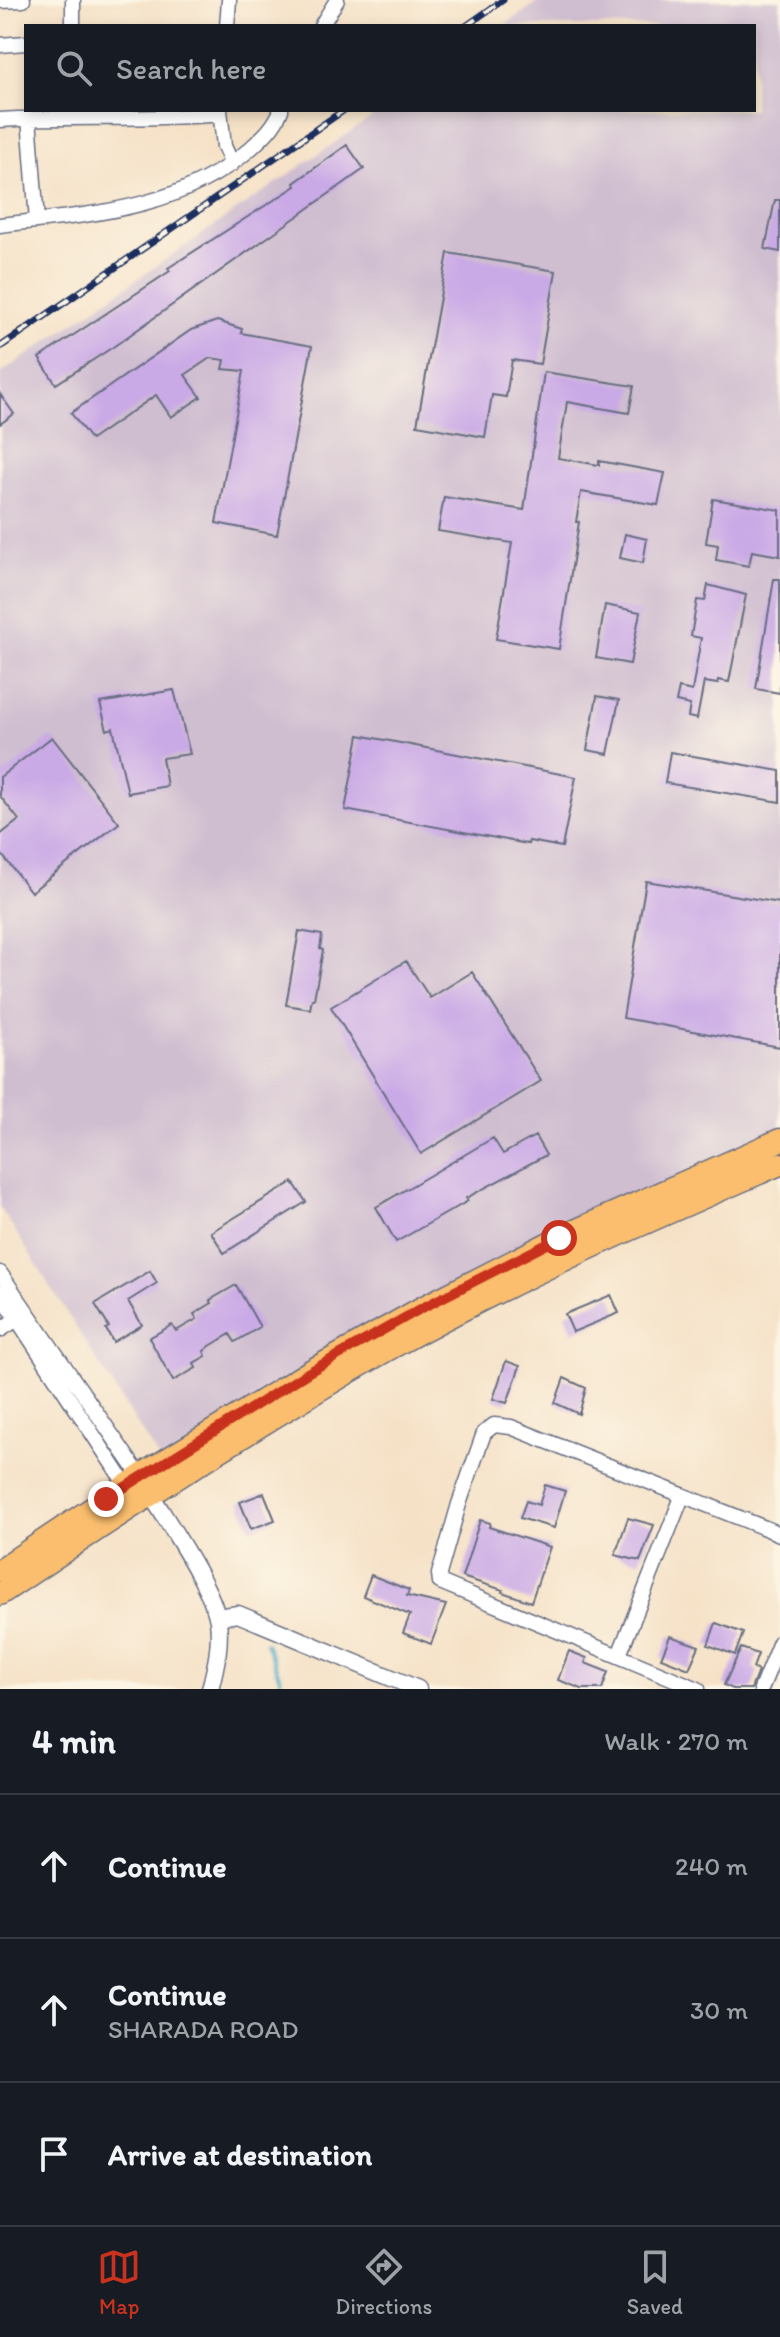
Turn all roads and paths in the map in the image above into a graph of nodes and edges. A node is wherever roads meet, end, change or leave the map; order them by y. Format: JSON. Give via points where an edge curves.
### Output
{"nodes":[{"id":1,"x":23,"y":0,"type":"edge"},
{"id":2,"x":73,"y":0,"type":"edge"},
{"id":3,"x":229,"y":0,"type":"edge"},
{"id":4,"x":337,"y":0,"type":"edge"},
{"id":5,"x":0,"y":1,"type":"edge"},
{"id":6,"x":73,"y":24,"type":"edge"},
{"id":7,"x":227,"y":24,"type":"edge"},
{"id":8,"x":322,"y":24,"type":"edge"},
{"id":9,"x":24,"y":43,"type":"edge"},
{"id":10,"x":0,"y":45,"type":"edge"},
{"id":11,"x":220,"y":112,"type":"edge"},
{"id":12,"x":280,"y":112,"type":"edge"},
{"id":13,"x":29,"y":118,"type":"junction"},
{"id":14,"x":0,"y":120,"type":"edge"},
{"id":15,"x":232,"y":164,"type":"junction"},
{"id":16,"x":37,"y":221,"type":"junction"},
{"id":17,"x":0,"y":225,"type":"edge"},
{"id":18,"x":780,"y":1140,"type":"edge"},
{"id":19,"x":780,"y":1164,"type":"edge"},
{"id":20,"x":0,"y":1273,"type":"edge"},
{"id":21,"x":0,"y":1293,"type":"edge"},
{"id":22,"x":17,"y":1319,"type":"junction"},
{"id":23,"x":0,"y":1330,"type":"edge"},
{"id":24,"x":151,"y":1481,"type":"junction"},
{"id":25,"x":682,"y":1497,"type":"junction"},
{"id":26,"x":780,"y":1534,"type":"edge"},
{"id":27,"x":0,"y":1570,"type":"edge"},
{"id":28,"x":0,"y":1594,"type":"edge"},
{"id":29,"x":228,"y":1615,"type":"junction"},
{"id":30,"x":780,"y":1642,"type":"edge"},
{"id":31,"x":619,"y":1655,"type":"junction"},
{"id":32,"x":210,"y":1689,"type":"edge"},
{"id":33,"x":418,"y":1689,"type":"edge"},
{"id":34,"x":698,"y":1689,"type":"edge"},
{"id":35,"x":761,"y":1689,"type":"edge"}],
"edges":[{"from":1,"to":5,"type":"street"},
{"from":2,"to":6,"type":"street"},
{"from":3,"to":7,"type":"street"},
{"from":4,"to":8,"type":"street"},
{"from":9,"to":10,"type":"street"},
{"from":11,"to":13,"type":"street","via":[[130,119]]},
{"from":11,"to":15,"type":"street"},
{"from":12,"to":15,"type":"street","via":[[266,134]]},
{"from":13,"to":14,"type":"street"},
{"from":13,"to":16,"type":"street"},
{"from":15,"to":16,"type":"street","via":[[197,185],[146,203]]},
{"from":16,"to":17,"type":"street"},
{"from":18,"to":24,"type":"main road","via":[[559,1238],[422,1308],[309,1372]]},
{"from":19,"to":24,"type":"main road","via":[[447,1318]]},
{"from":20,"to":24,"type":"street"},
{"from":21,"to":22,"type":"street"},
{"from":22,"to":23,"type":"street"},
{"from":22,"to":24,"type":"street"},
{"from":24,"to":27,"type":"main road"},
{"from":24,"to":28,"type":"main road"},
{"from":24,"to":29,"type":"street","via":[[193,1566]]},
{"from":25,"to":26,"type":"street"},
{"from":25,"to":31,"type":"street"},
{"from":25,"to":31,"type":"street","via":[[503,1425],[490,1427],[479,1443],[440,1582]]},
{"from":29,"to":32,"type":"street"},
{"from":29,"to":33,"type":"street"},
{"from":30,"to":35,"type":"street"},
{"from":31,"to":34,"type":"street"}]}
